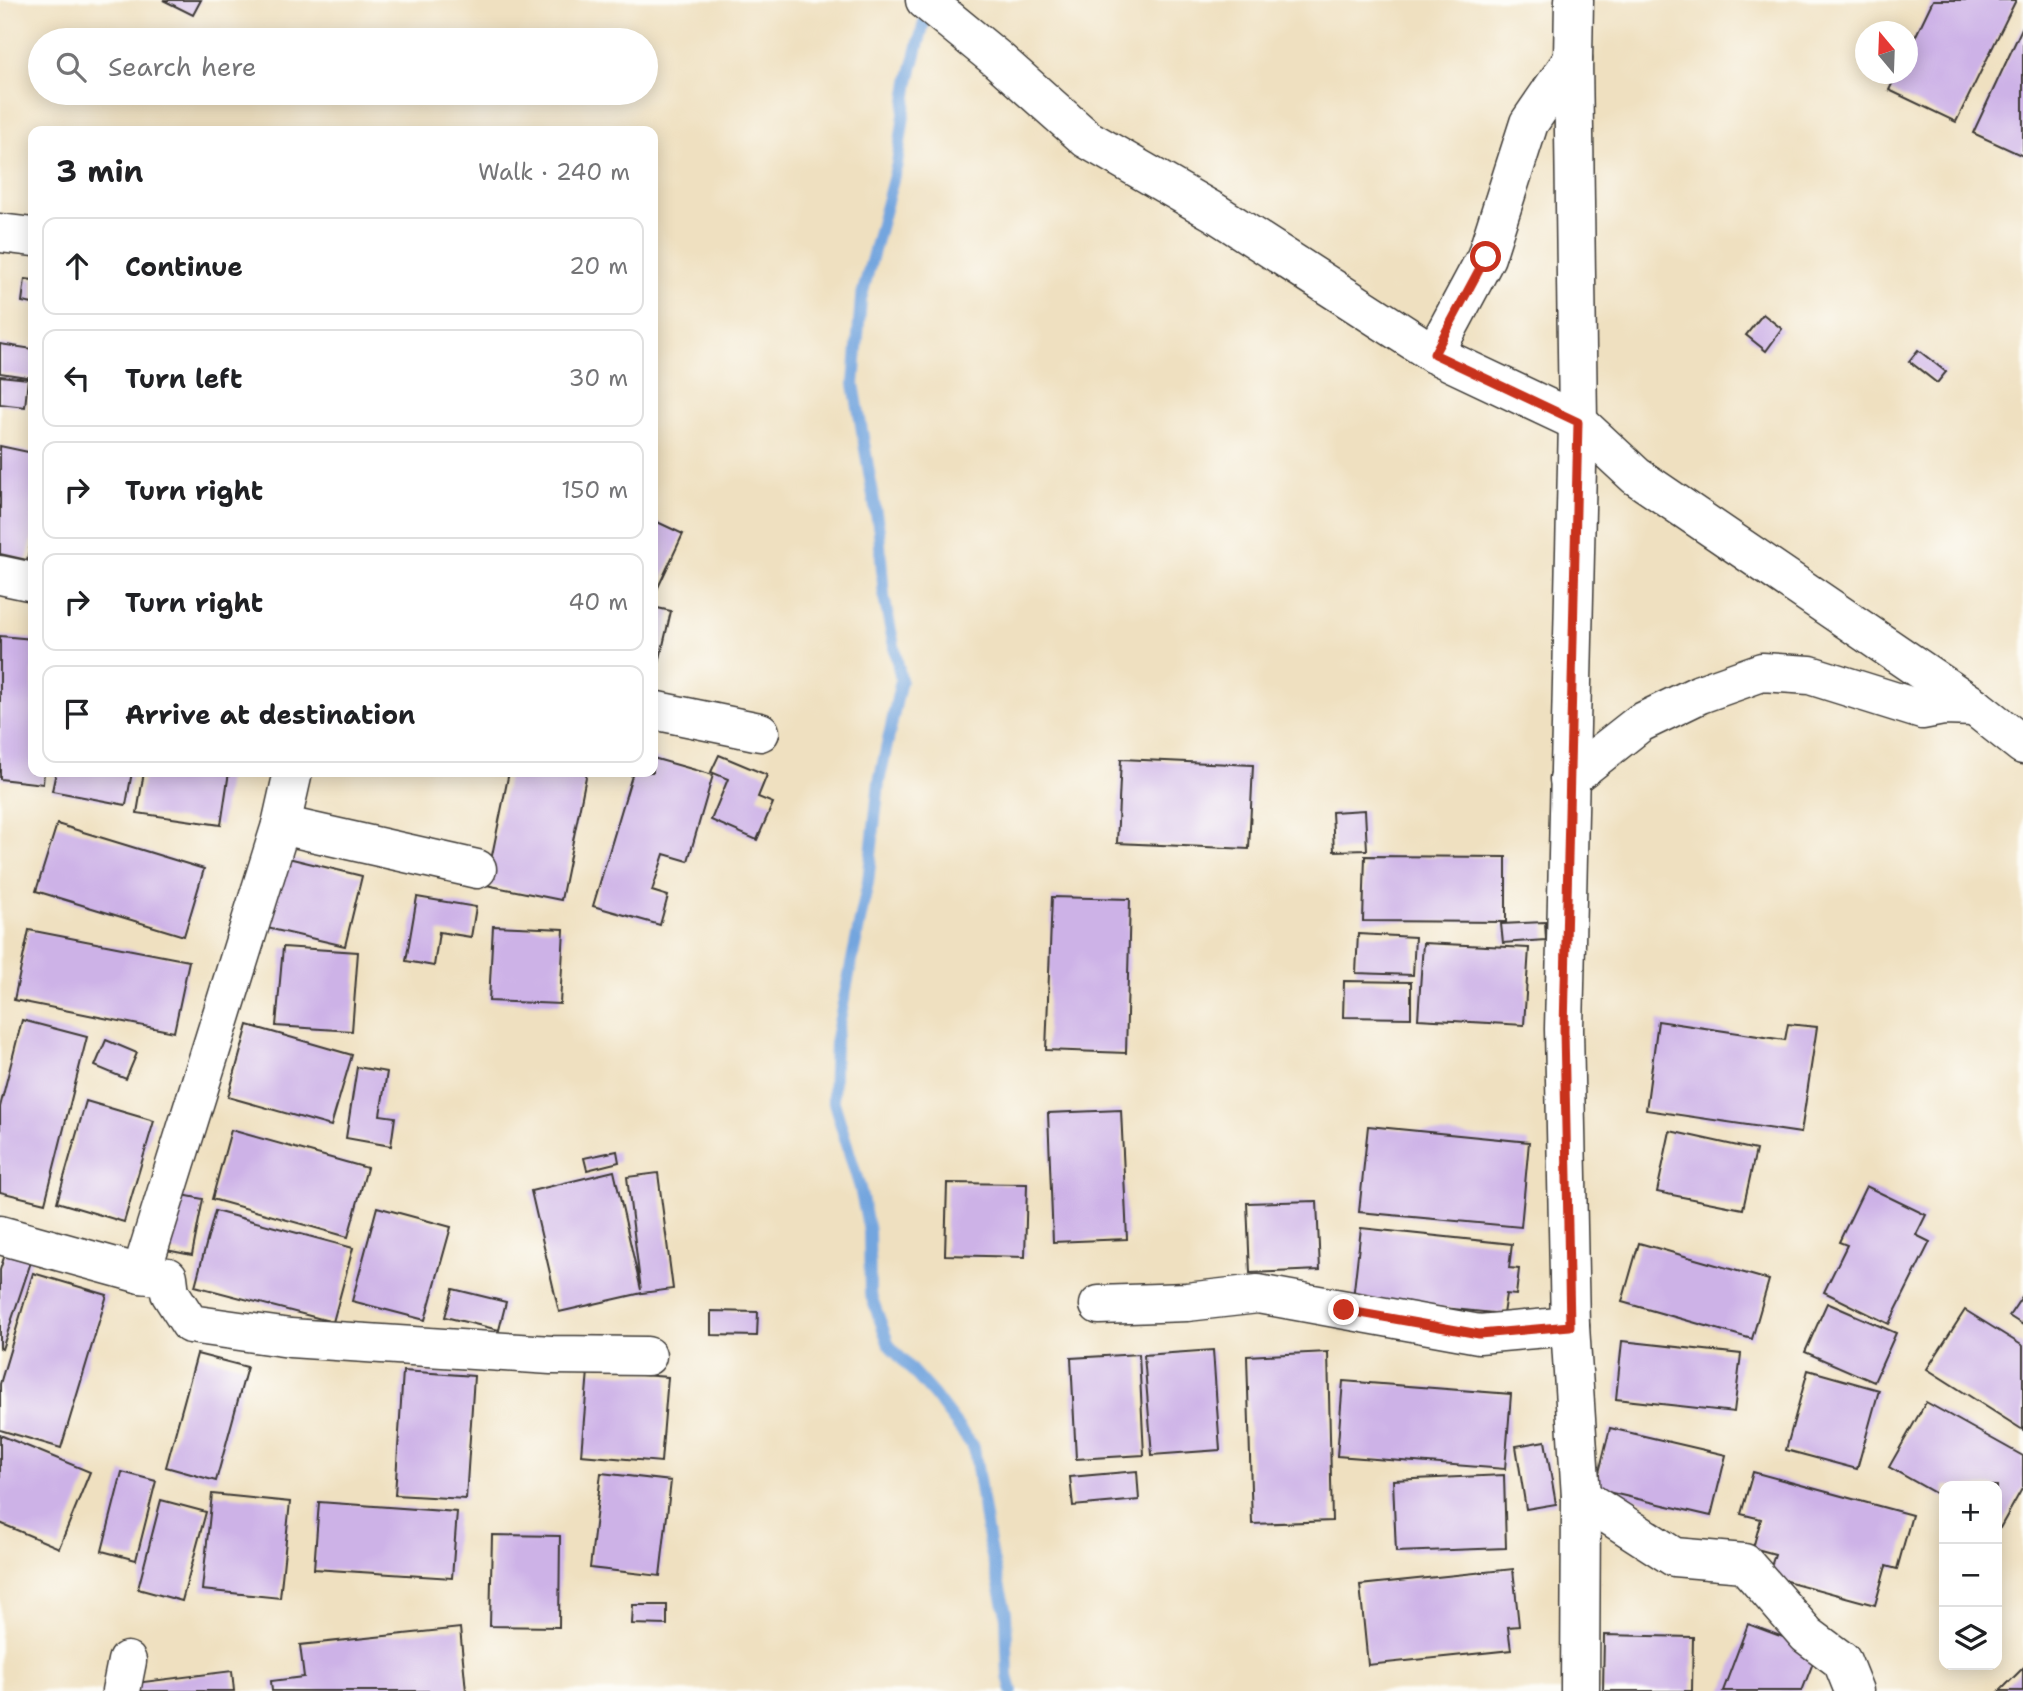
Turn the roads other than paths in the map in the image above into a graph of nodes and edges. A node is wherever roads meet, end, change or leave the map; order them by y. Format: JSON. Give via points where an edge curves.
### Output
{"nodes":[{"id":1,"x":925,"y":0,"type":"edge"},
{"id":2,"x":1574,"y":0,"type":"edge"},
{"id":3,"x":1573,"y":58,"type":"junction"},
{"id":4,"x":0,"y":233,"type":"edge"},
{"id":5,"x":28,"y":236,"type":"edge"},
{"id":6,"x":1434,"y":354,"type":"junction"},
{"id":7,"x":1578,"y":422,"type":"junction"},
{"id":8,"x":0,"y":575,"type":"edge"},
{"id":9,"x":28,"y":581,"type":"edge"},
{"id":10,"x":1975,"y":707,"type":"junction"},
{"id":11,"x":658,"y":711,"type":"edge"},
{"id":12,"x":760,"y":732,"type":"dead end"},
{"id":13,"x":2023,"y":745,"type":"edge"},
{"id":14,"x":292,"y":777,"type":"edge"},
{"id":15,"x":1569,"y":779,"type":"junction"},
{"id":16,"x":281,"y":825,"type":"junction"},
{"id":17,"x":477,"y":869,"type":"dead end"},
{"id":18,"x":0,"y":1235,"type":"edge"},
{"id":19,"x":141,"y":1275,"type":"junction"},
{"id":20,"x":1099,"y":1305,"type":"dead end"},
{"id":21,"x":1570,"y":1326,"type":"junction"},
{"id":22,"x":647,"y":1356,"type":"dead end"},
{"id":23,"x":1581,"y":1497,"type":"junction"},
{"id":24,"x":1580,"y":1691,"type":"edge"},
{"id":25,"x":1854,"y":1691,"type":"edge"}],
"edges":[{"from":1,"to":6,"type":"street","via":[[1087,139],[1214,212]]},
{"from":2,"to":3,"type":"street"},
{"from":3,"to":6,"type":"street","via":[[1529,123],[1486,257]]},
{"from":3,"to":7,"type":"street"},
{"from":4,"to":5,"type":"street"},
{"from":6,"to":7,"type":"street"},
{"from":7,"to":10,"type":"street","via":[[1636,476]]},
{"from":7,"to":15,"type":"street"},
{"from":8,"to":9,"type":"street"},
{"from":10,"to":13,"type":"street"},
{"from":10,"to":15,"type":"street","via":[[1922,710],[1810,675],[1762,672],[1700,694],[1640,723]]},
{"from":11,"to":12,"type":"street"},
{"from":14,"to":16,"type":"street"},
{"from":15,"to":21,"type":"street","via":[[1564,1030]]},
{"from":16,"to":17,"type":"street"},
{"from":16,"to":19,"type":"street"},
{"from":18,"to":19,"type":"street"},
{"from":19,"to":22,"type":"street","via":[[168,1277],[170,1293],[190,1324],[290,1338],[551,1355]]},
{"from":20,"to":21,"type":"street","via":[[1258,1294],[1479,1334]]},
{"from":21,"to":23,"type":"street"},
{"from":23,"to":24,"type":"street"},
{"from":23,"to":25,"type":"street","via":[[1674,1557],[1744,1563],[1807,1635],[1842,1661]]}]}
